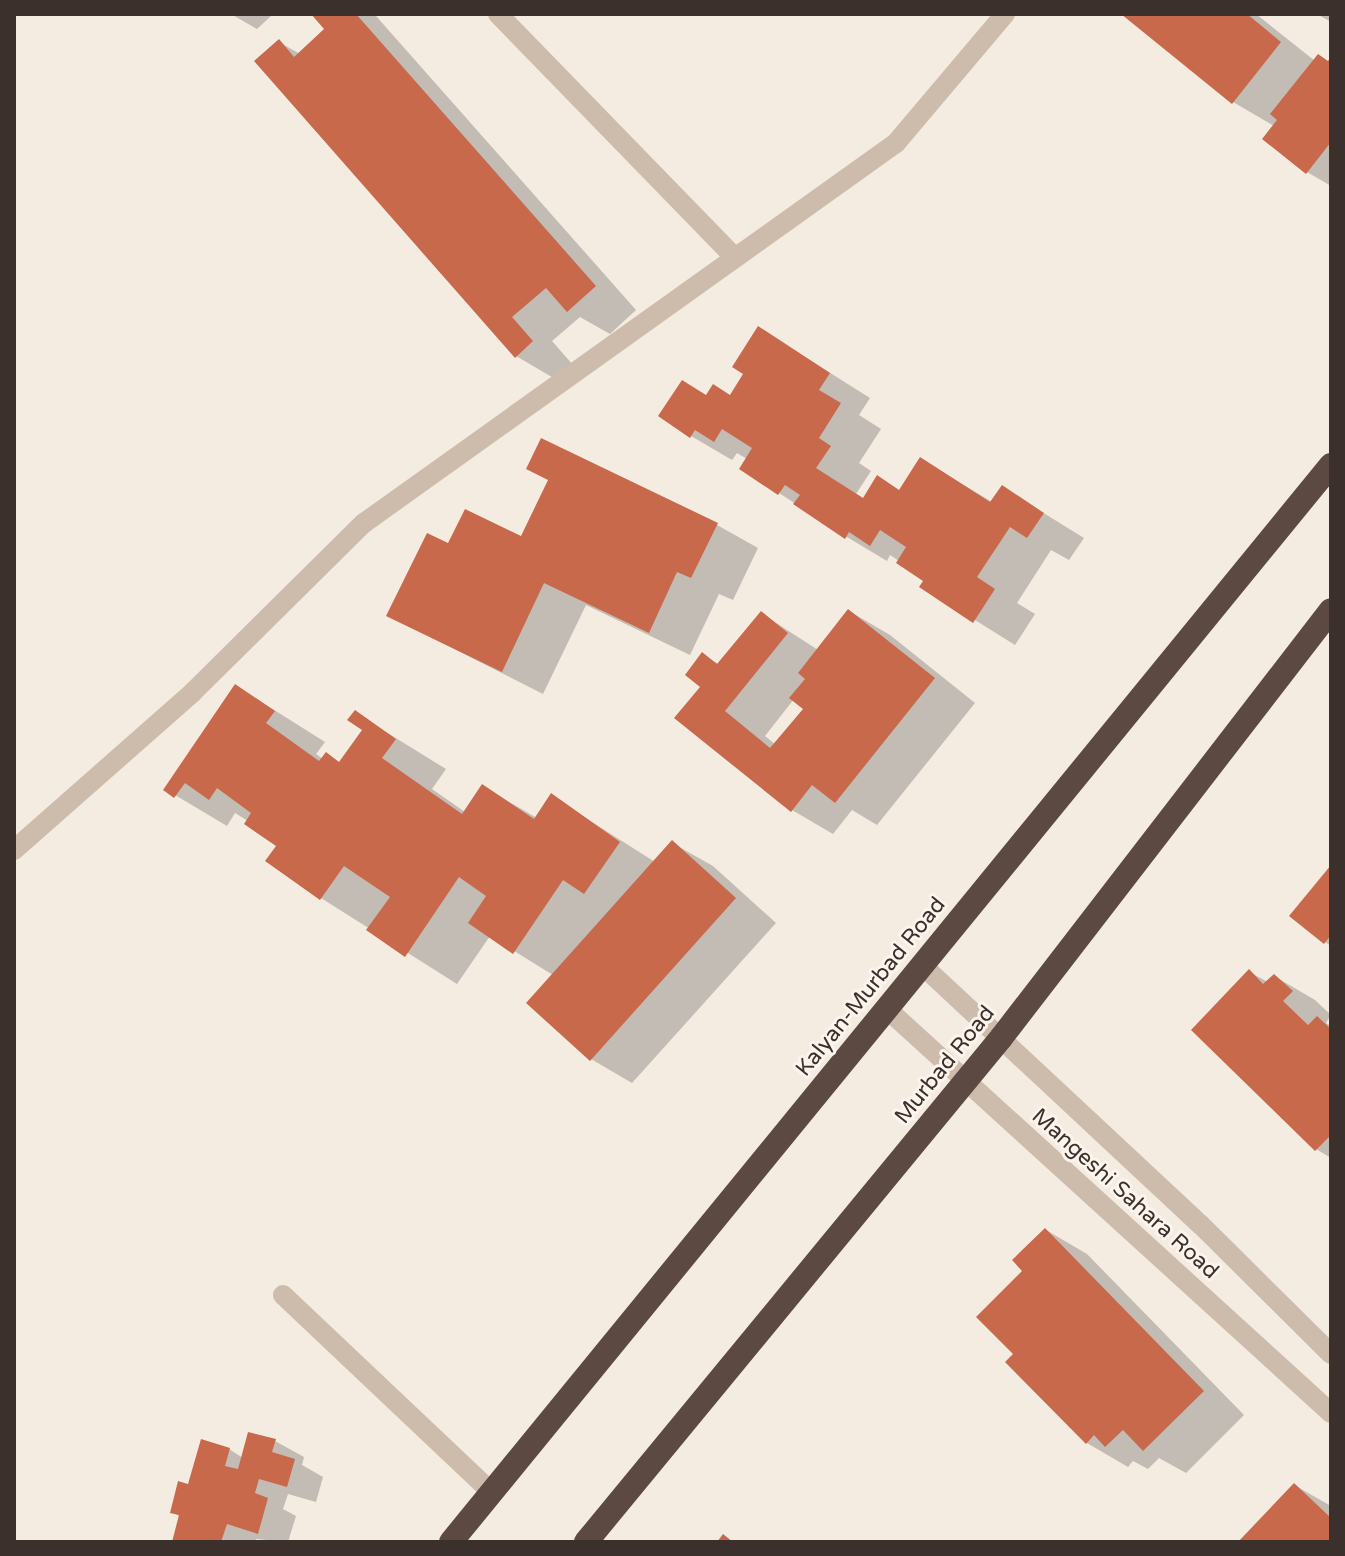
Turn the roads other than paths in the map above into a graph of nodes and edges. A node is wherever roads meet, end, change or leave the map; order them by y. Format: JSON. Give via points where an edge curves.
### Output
{"nodes":[{"id":1,"x":498,"y":14,"type":"edge"},
{"id":2,"x":1005,"y":14,"type":"edge"},
{"id":3,"x":735,"y":258,"type":"junction"},
{"id":4,"x":1331,"y":465,"type":"edge"},
{"id":5,"x":1331,"y":610,"type":"edge"},
{"id":6,"x":14,"y":850,"type":"edge"},
{"id":7,"x":922,"y":965,"type":"junction"},
{"id":8,"x":887,"y":1009,"type":"junction"},
{"id":9,"x":1001,"y":1038,"type":"junction"},
{"id":10,"x":965,"y":1081,"type":"junction"},
{"id":11,"x":283,"y":1295,"type":"dead end"},
{"id":12,"x":1331,"y":1354,"type":"edge"},
{"id":13,"x":1331,"y":1413,"type":"edge"},
{"id":14,"x":491,"y":1492,"type":"junction"},
{"id":15,"x":451,"y":1542,"type":"edge"},
{"id":16,"x":586,"y":1542,"type":"edge"}],
"edges":[{"from":1,"to":3,"type":"street"},
{"from":2,"to":3,"type":"street","via":[[896,143]]},
{"from":3,"to":6,"type":"street","via":[[364,523],[193,692]]},
{"from":4,"to":7,"type":"highway","name":"Kalyan-Murbad Road"},
{"from":5,"to":9,"type":"highway","name":"Murbad Road"},
{"from":7,"to":8,"type":"highway","name":"Kalyan-Murbad Road"},
{"from":7,"to":9,"type":"street","name":"Mangeshi Sahara Road"},
{"from":8,"to":10,"type":"street","name":"Mangeshi Sahara Road"},
{"from":8,"to":14,"type":"highway","name":"Kalyan-Murbad Road"},
{"from":9,"to":10,"type":"highway","name":"Murbad Road"},
{"from":9,"to":12,"type":"street","name":"Mangeshi Sahara Road"},
{"from":10,"to":13,"type":"street","name":"Mangeshi Sahara Road"},
{"from":10,"to":16,"type":"highway","name":"Murbad Road"},
{"from":11,"to":14,"type":"street"},
{"from":14,"to":15,"type":"highway","name":"Kalyan-Murbad Road"}]}
